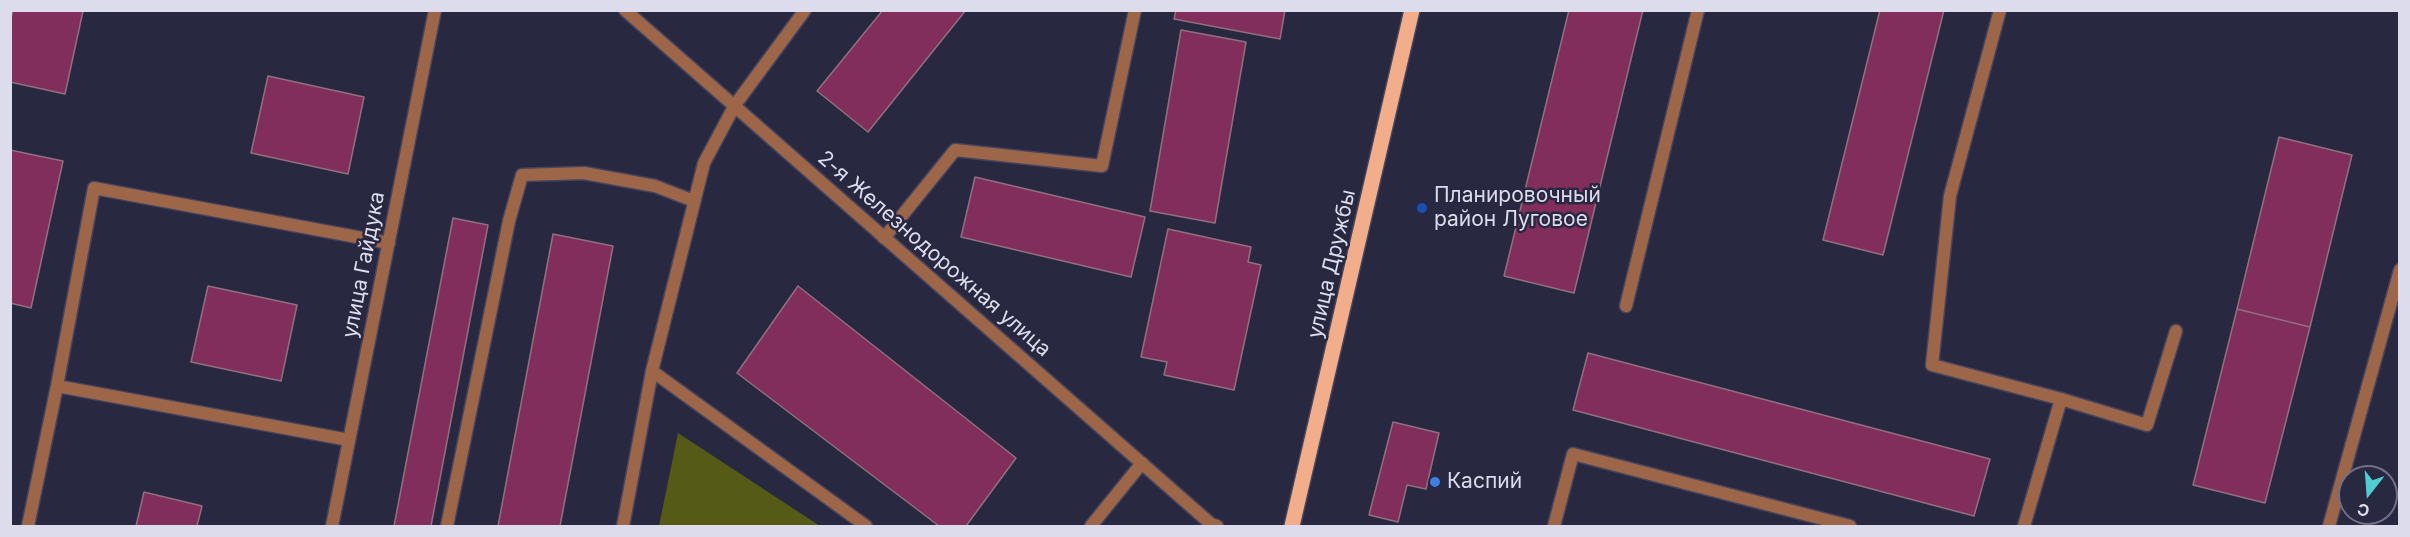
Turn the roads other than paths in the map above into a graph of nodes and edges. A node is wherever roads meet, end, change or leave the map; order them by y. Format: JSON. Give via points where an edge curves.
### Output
{"nodes":[{"id":1,"x":435,"y":10,"type":"edge"},
{"id":2,"x":625,"y":10,"type":"edge"},
{"id":3,"x":805,"y":10,"type":"edge"},
{"id":4,"x":1135,"y":10,"type":"edge"},
{"id":5,"x":1412,"y":10,"type":"edge"},
{"id":6,"x":1698,"y":10,"type":"edge"},
{"id":7,"x":2000,"y":10,"type":"edge"},
{"id":8,"x":735,"y":105,"type":"junction"},
{"id":9,"x":694,"y":201,"type":"junction"},
{"id":10,"x":884,"y":238,"type":"junction"},
{"id":11,"x":389,"y":243,"type":"junction"},
{"id":12,"x":2400,"y":270,"type":"edge"},
{"id":13,"x":1626,"y":306,"type":"dead end"},
{"id":14,"x":2176,"y":331,"type":"dead end"},
{"id":15,"x":652,"y":371,"type":"junction"},
{"id":16,"x":57,"y":386,"type":"junction"},
{"id":17,"x":2061,"y":399,"type":"junction"},
{"id":18,"x":349,"y":440,"type":"junction"},
{"id":19,"x":1142,"y":463,"type":"junction"},
{"id":20,"x":28,"y":526,"type":"edge"},
{"id":21,"x":332,"y":526,"type":"edge"},
{"id":22,"x":447,"y":526,"type":"edge"},
{"id":23,"x":623,"y":526,"type":"edge"},
{"id":24,"x":866,"y":526,"type":"edge"},
{"id":25,"x":1091,"y":526,"type":"edge"},
{"id":26,"x":1217,"y":526,"type":"edge"},
{"id":27,"x":1292,"y":526,"type":"edge"},
{"id":28,"x":1554,"y":526,"type":"edge"},
{"id":29,"x":1850,"y":526,"type":"edge"},
{"id":30,"x":2024,"y":526,"type":"edge"},
{"id":31,"x":2329,"y":526,"type":"edge"}],
"edges":[{"from":1,"to":11,"type":"street","name":"улица Гайдука"},
{"from":2,"to":8,"type":"street","name":"2-я Железнодорожная улица"},
{"from":3,"to":8,"type":"street"},
{"from":4,"to":10,"type":"street","via":[[1101,166],[955,150]]},
{"from":5,"to":27,"type":"main road","name":"улица Дружбы"},
{"from":6,"to":13,"type":"street"},
{"from":7,"to":17,"type":"street","via":[[1950,195],[1932,365]]},
{"from":8,"to":9,"type":"street","via":[[704,163]]},
{"from":8,"to":10,"type":"street","name":"2-я Железнодорожная улица"},
{"from":9,"to":15,"type":"street"},
{"from":9,"to":22,"type":"street","via":[[655,186],[584,172],[522,175],[506,232]]},
{"from":10,"to":19,"type":"street","name":"2-я Железнодорожная улица"},
{"from":11,"to":16,"type":"street","via":[[94,188]]},
{"from":11,"to":18,"type":"street","name":"улица Гайдука"},
{"from":12,"to":31,"type":"street"},
{"from":14,"to":17,"type":"street","via":[[2147,425]]},
{"from":15,"to":23,"type":"street"},
{"from":15,"to":24,"type":"street"},
{"from":16,"to":18,"type":"street"},
{"from":16,"to":20,"type":"street"},
{"from":17,"to":30,"type":"street"},
{"from":18,"to":21,"type":"street","name":"улица Гайдука"},
{"from":19,"to":25,"type":"street"},
{"from":19,"to":26,"type":"street","name":"2-я Железнодорожная улица"},
{"from":28,"to":29,"type":"street","via":[[1573,454]]}]}
